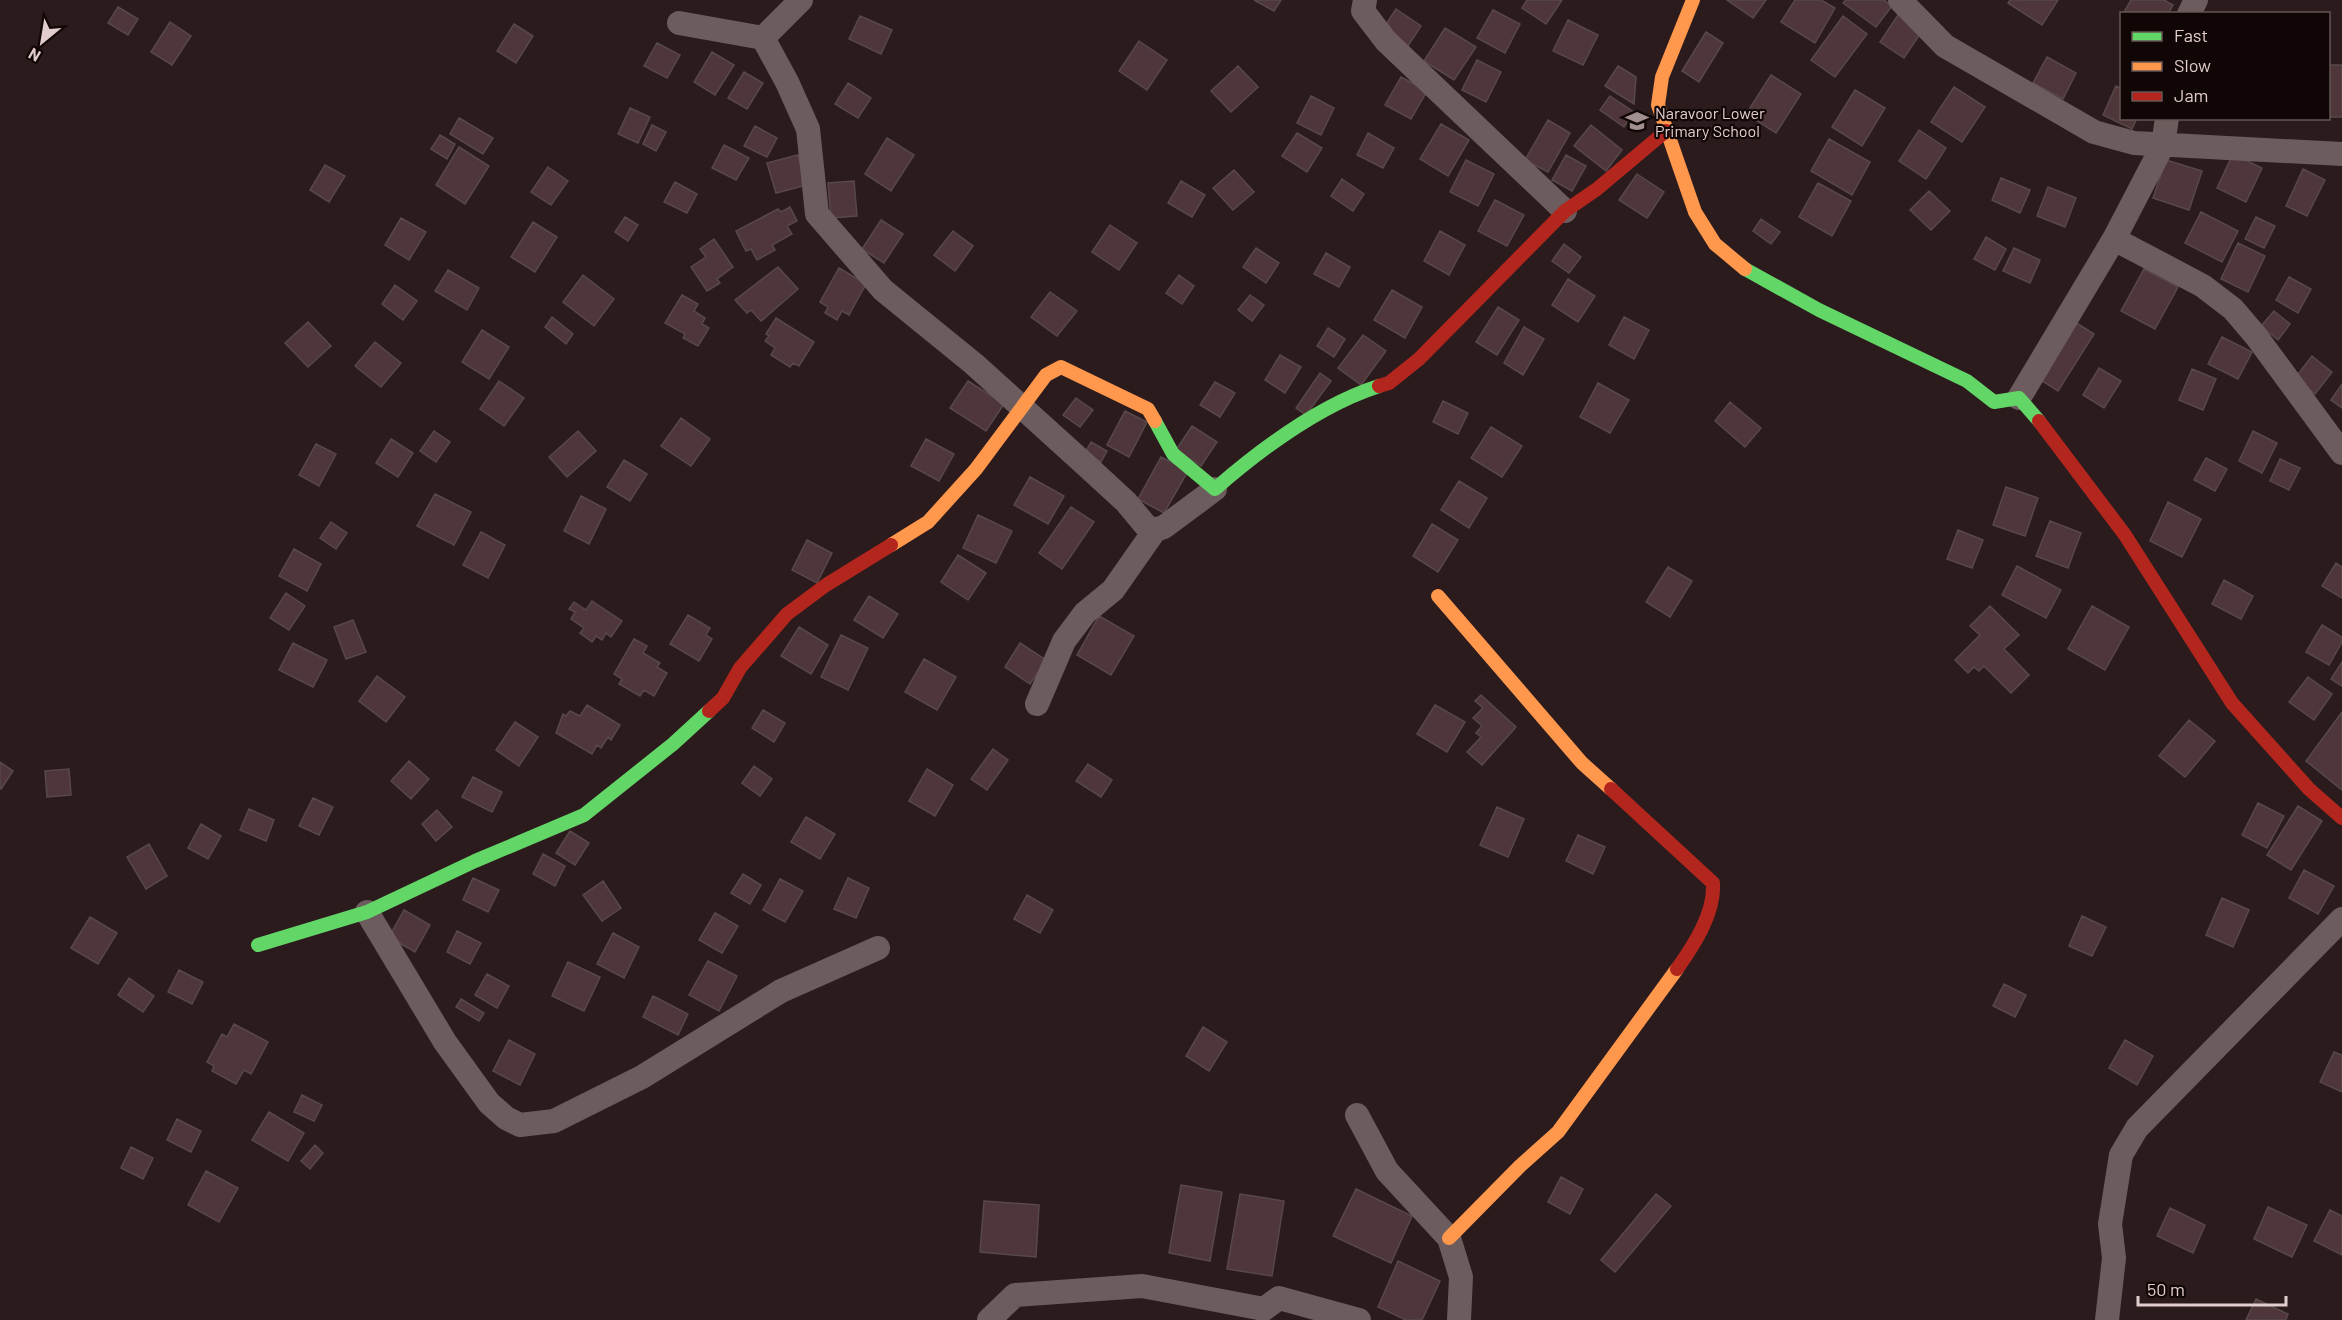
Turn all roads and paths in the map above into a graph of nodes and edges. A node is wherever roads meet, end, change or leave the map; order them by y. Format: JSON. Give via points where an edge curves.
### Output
{"nodes":[{"id":1,"x":801,"y":0,"type":"edge"},
{"id":2,"x":1365,"y":0,"type":"edge"},
{"id":3,"x":1693,"y":0,"type":"edge"},
{"id":4,"x":1900,"y":0,"type":"edge"},
{"id":5,"x":679,"y":23,"type":"dead end"},
{"id":6,"x":764,"y":38,"type":"junction"},
{"id":7,"x":2167,"y":120,"type":"edge"},
{"id":8,"x":1666,"y":131,"type":"junction"},
{"id":9,"x":2163,"y":145,"type":"junction"},
{"id":10,"x":2342,"y":154,"type":"edge"},
{"id":11,"x":1565,"y":211,"type":"junction"},
{"id":12,"x":2114,"y":239,"type":"junction"},
{"id":13,"x":2019,"y":398,"type":"junction"},
{"id":14,"x":1020,"y":409,"type":"junction"},
{"id":15,"x":2342,"y":453,"type":"edge"},
{"id":16,"x":1215,"y":489,"type":"junction"},
{"id":17,"x":1155,"y":530,"type":"junction"},
{"id":18,"x":1438,"y":596,"type":"dead end"},
{"id":19,"x":1037,"y":704,"type":"dead end"},
{"id":20,"x":2342,"y":818,"type":"edge"},
{"id":21,"x":367,"y":912,"type":"junction"},
{"id":22,"x":2342,"y":919,"type":"edge"},
{"id":23,"x":258,"y":945,"type":"dead end"},
{"id":24,"x":878,"y":948,"type":"dead end"},
{"id":25,"x":1357,"y":1115,"type":"dead end"},
{"id":26,"x":1449,"y":1238,"type":"junction"},
{"id":27,"x":1264,"y":1314,"type":"edge"},
{"id":28,"x":989,"y":1320,"type":"edge"},
{"id":29,"x":1359,"y":1320,"type":"edge"},
{"id":30,"x":1459,"y":1320,"type":"edge"},
{"id":31,"x":2107,"y":1320,"type":"edge"}],
"edges":[{"from":1,"to":6,"type":"street"},
{"from":2,"to":11,"type":"street","via":[[1363,11],[1386,41]]},
{"from":3,"to":8,"type":"street","via":[[1662,77],[1658,105]]},
{"from":4,"to":9,"type":"street","via":[[1945,46],[2094,132],[2134,143]]},
{"from":5,"to":6,"type":"street"},
{"from":6,"to":14,"type":"street","via":[[808,129],[817,214],[883,290],[974,364]]},
{"from":7,"to":9,"type":"street"},
{"from":8,"to":11,"type":"street"},
{"from":8,"to":13,"type":"street","via":[[1695,212],[1715,244],[1739,266],[1819,310],[1967,381],[1994,402]]},
{"from":9,"to":10,"type":"street"},
{"from":9,"to":12,"type":"street"},
{"from":11,"to":16,"type":"street","via":[[1389,383],[1361,393],[1303,424]]},
{"from":12,"to":13,"type":"street"},
{"from":12,"to":15,"type":"street","via":[[2203,286],[2233,309]]},
{"from":13,"to":20,"type":"street","via":[[2054,437],[2125,535],[2232,703],[2309,789]]},
{"from":14,"to":16,"type":"street","via":[[1040,381],[1061,368],[1148,409],[1173,454]]},
{"from":14,"to":17,"type":"street","via":[[1126,502],[1146,526]]},
{"from":14,"to":21,"type":"street","via":[[976,469],[928,522],[787,614],[740,668],[723,698],[584,815]]},
{"from":16,"to":17,"type":"street","via":[[1182,516]]},
{"from":17,"to":19,"type":"street","via":[[1113,590],[1085,613],[1064,640]]},
{"from":18,"to":26,"type":"street","via":[[1582,763],[1713,883],[1714,899],[1690,951],[1557,1132]]},
{"from":21,"to":23,"type":"street"},
{"from":21,"to":24,"type":"street","via":[[451,1051],[489,1103],[520,1125],[554,1121],[652,1071],[781,991]]},
{"from":22,"to":31,"type":"street","via":[[2145,1119],[2121,1155],[2110,1224],[2114,1258]]},
{"from":25,"to":26,"type":"street","via":[[1387,1171]]},
{"from":26,"to":30,"type":"street","via":[[1461,1277]]},
{"from":27,"to":28,"type":"street","via":[[1142,1286],[1015,1294]]},
{"from":27,"to":29,"type":"street","via":[[1279,1298]]}]}
